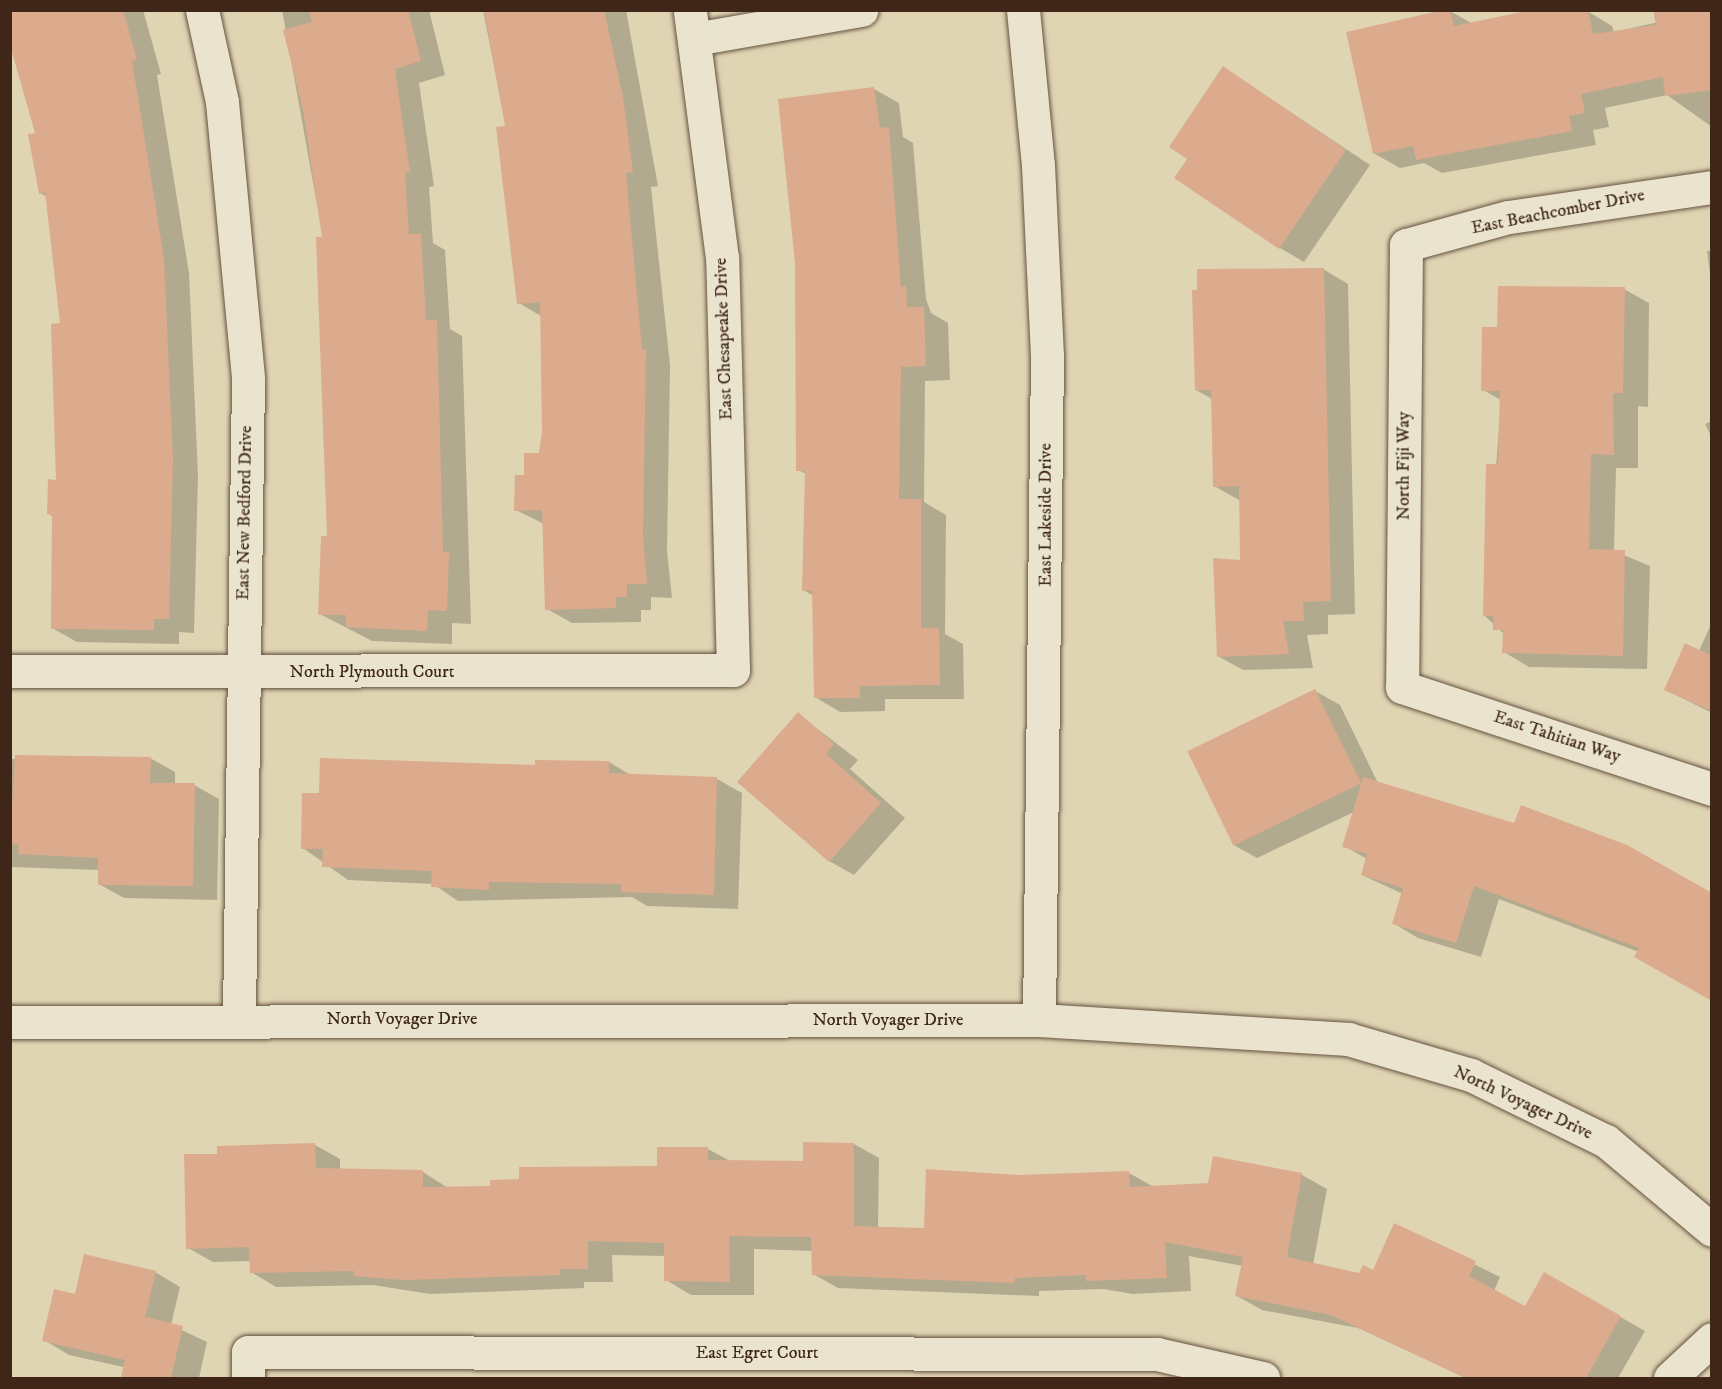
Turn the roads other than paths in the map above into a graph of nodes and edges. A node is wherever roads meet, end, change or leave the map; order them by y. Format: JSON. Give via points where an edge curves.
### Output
{"nodes":[{"id":1,"x":202,"y":10,"type":"edge"},
{"id":2,"x":862,"y":10,"type":"edge"},
{"id":3,"x":1023,"y":10,"type":"edge"},
{"id":4,"x":692,"y":25,"type":"edge"},
{"id":5,"x":1712,"y":187,"type":"edge"},
{"id":6,"x":1406,"y":245,"type":"joint"},
{"id":7,"x":733,"y":670,"type":"joint"},
{"id":8,"x":10,"y":671,"type":"edge"},
{"id":9,"x":242,"y":672,"type":"junction"},
{"id":10,"x":1402,"y":687,"type":"joint"},
{"id":11,"x":1712,"y":789,"type":"edge"},
{"id":12,"x":239,"y":1018,"type":"junction"},
{"id":13,"x":1040,"y":1020,"type":"junction"},
{"id":14,"x":10,"y":1022,"type":"edge"},
{"id":15,"x":1712,"y":1230,"type":"edge"},
{"id":16,"x":1712,"y":1339,"type":"edge"},
{"id":17,"x":248,"y":1365,"type":"edge"},
{"id":18,"x":1263,"y":1378,"type":"edge"},
{"id":19,"x":1670,"y":1378,"type":"edge"}],
"edges":[{"from":1,"to":9,"type":"street","name":"East New Bedford Drive","via":[[222,102],[248,379]]},
{"from":2,"to":4,"type":"street"},
{"from":3,"to":13,"type":"street","name":"East Lakeside Drive","via":[[1038,165],[1047,356]]},
{"from":4,"to":7,"type":"street","name":"East Chesapeake Drive","via":[[722,258]]},
{"from":5,"to":6,"type":"street","name":"East Beachcomber Drive","via":[[1519,215]]},
{"from":6,"to":10,"type":"street","name":"North Fiji Way"},
{"from":7,"to":9,"type":"street","name":"North Plymouth Court"},
{"from":8,"to":9,"type":"street","name":"North Plymouth Court"},
{"from":9,"to":12,"type":"street","name":"East New Bedford Drive"},
{"from":10,"to":11,"type":"street","name":"East Tahitian Way"},
{"from":12,"to":13,"type":"street","name":"North Voyager Drive"},
{"from":12,"to":14,"type":"street","name":"North Voyager Drive"},
{"from":13,"to":15,"type":"street","name":"North Voyager Drive","via":[[1348,1039],[1471,1075],[1606,1141]]},
{"from":16,"to":19,"type":"street"},
{"from":17,"to":18,"type":"street","name":"East Egret Court","via":[[1157,1354]]}]}
